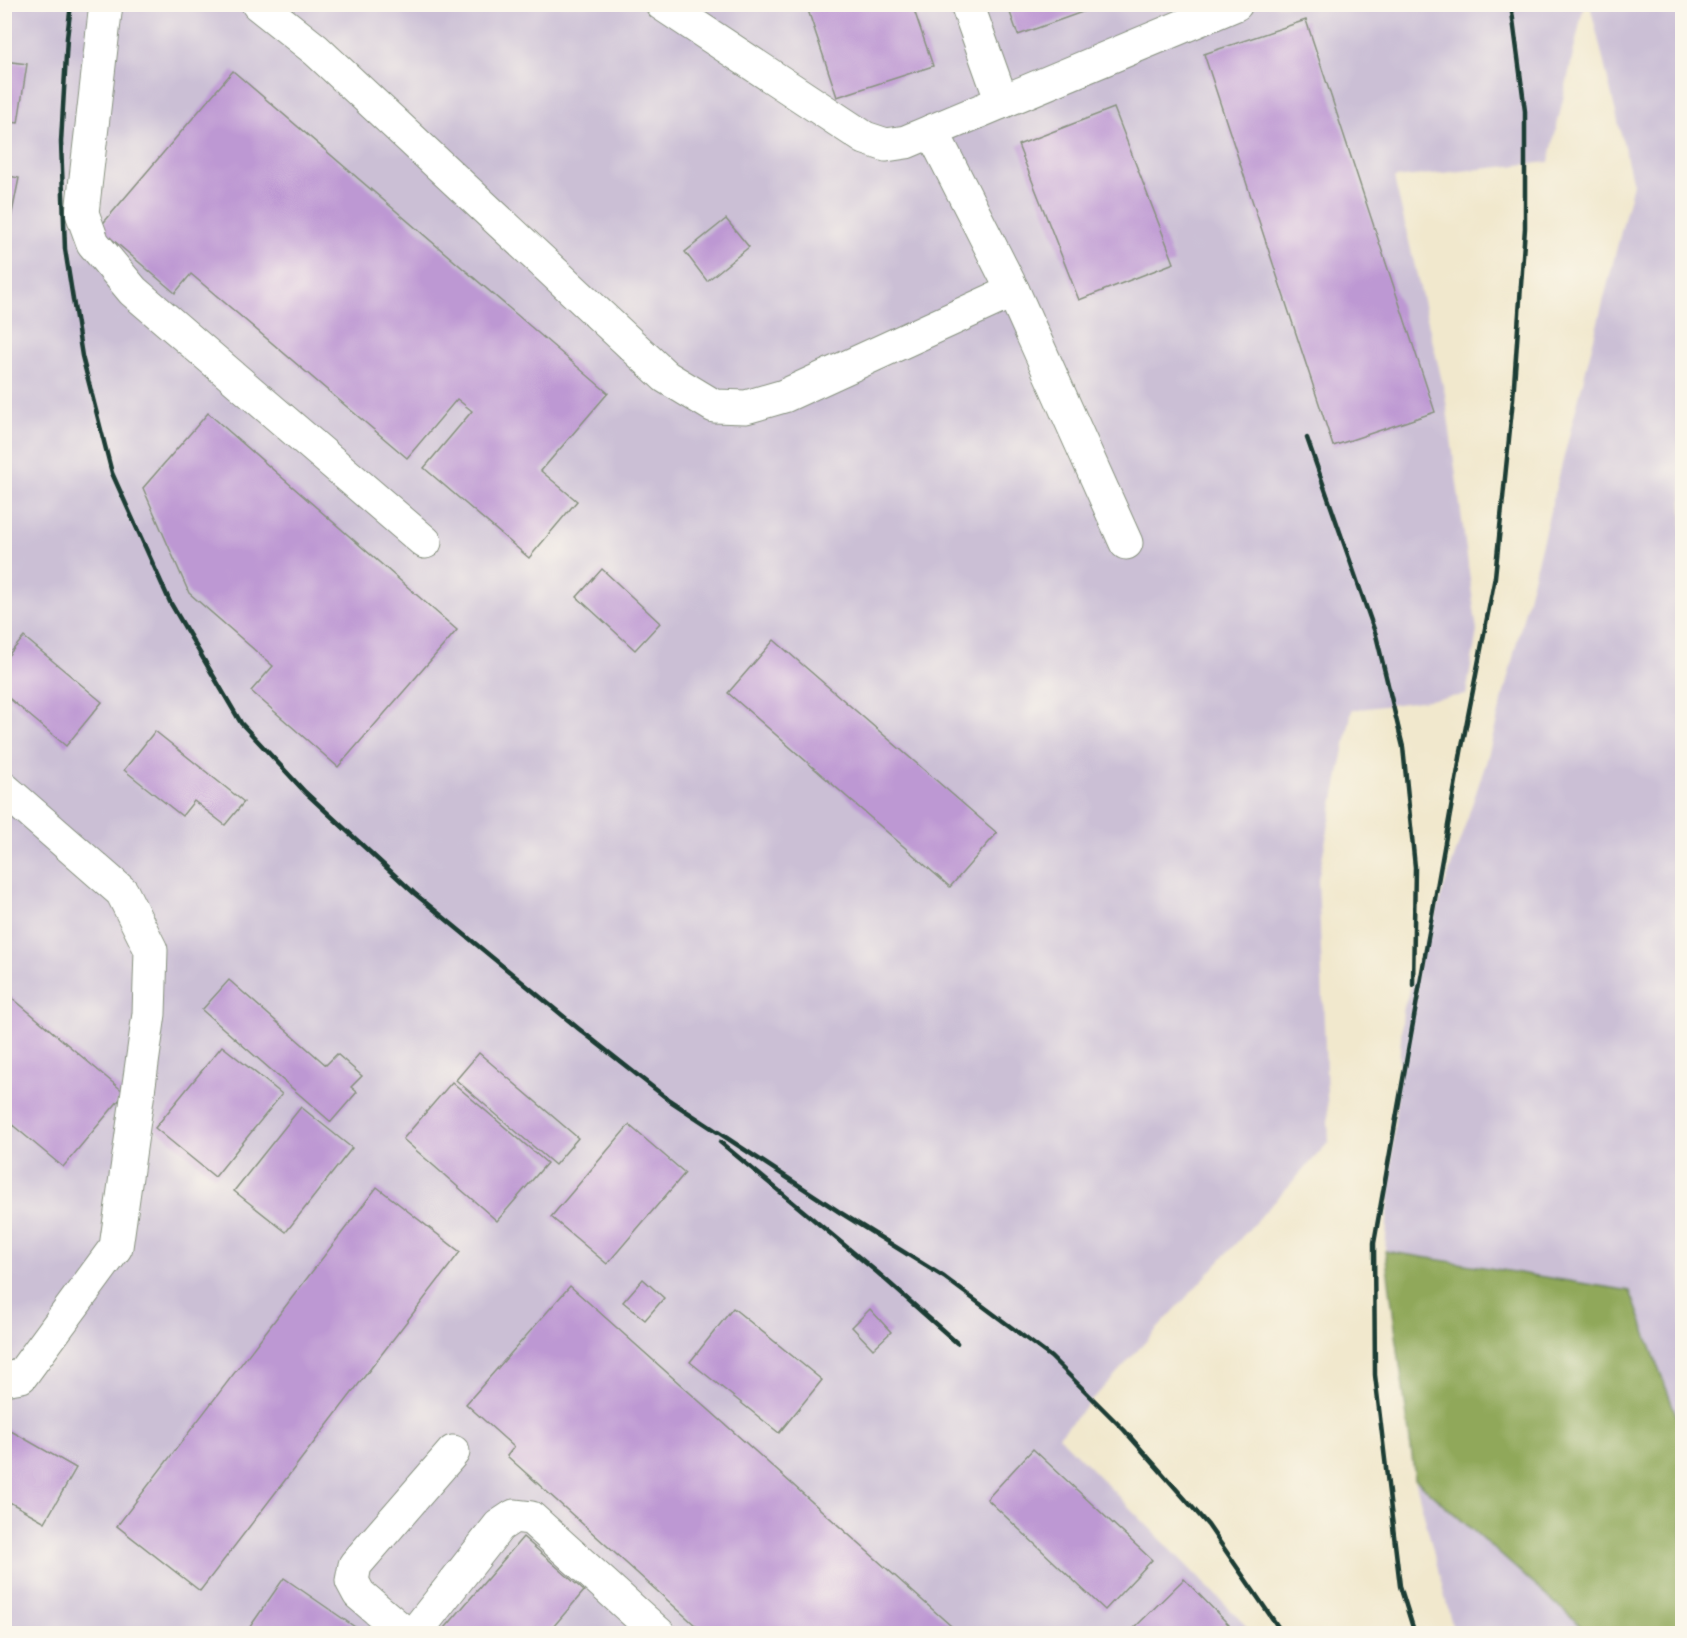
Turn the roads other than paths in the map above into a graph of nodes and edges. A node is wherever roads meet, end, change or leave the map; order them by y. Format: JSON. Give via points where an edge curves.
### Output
{"nodes":[{"id":1,"x":106,"y":4,"type":"edge"},
{"id":2,"x":662,"y":4,"type":"edge"},
{"id":3,"x":967,"y":4,"type":"edge"},
{"id":4,"x":1236,"y":4,"type":"edge"},
{"id":5,"x":261,"y":5,"type":"edge"},
{"id":6,"x":1002,"y":102,"type":"junction"},
{"id":7,"x":932,"y":131,"type":"junction"},
{"id":8,"x":1013,"y":291,"type":"junction"},
{"id":9,"x":424,"y":542,"type":"dead end"},
{"id":10,"x":1126,"y":543,"type":"dead end"},
{"id":11,"x":4,"y":789,"type":"edge"},
{"id":12,"x":4,"y":1379,"type":"edge"},
{"id":13,"x":453,"y":1452,"type":"dead end"},
{"id":14,"x":406,"y":1634,"type":"edge"},
{"id":15,"x":414,"y":1634,"type":"edge"},
{"id":16,"x":659,"y":1634,"type":"edge"}],
"edges":[{"from":1,"to":9,"type":"lane","via":[[82,213],[93,243],[133,291]]},
{"from":2,"to":7,"type":"lane","via":[[865,138],[886,145]]},
{"from":3,"to":6,"type":"lane"},
{"from":4,"to":6,"type":"lane"},
{"from":5,"to":8,"type":"lane","via":[[316,50],[666,377],[714,406],[746,407],[784,396]]},
{"from":6,"to":7,"type":"lane"},
{"from":7,"to":8,"type":"lane"},
{"from":8,"to":10,"type":"lane"},
{"from":11,"to":12,"type":"lane","via":[[122,892],[152,950],[149,1014],[116,1247],[21,1376]]},
{"from":13,"to":14,"type":"lane","via":[[355,1565],[352,1581],[359,1594]]},
{"from":15,"to":16,"type":"lane","via":[[499,1526],[514,1516],[531,1518]]}]}
